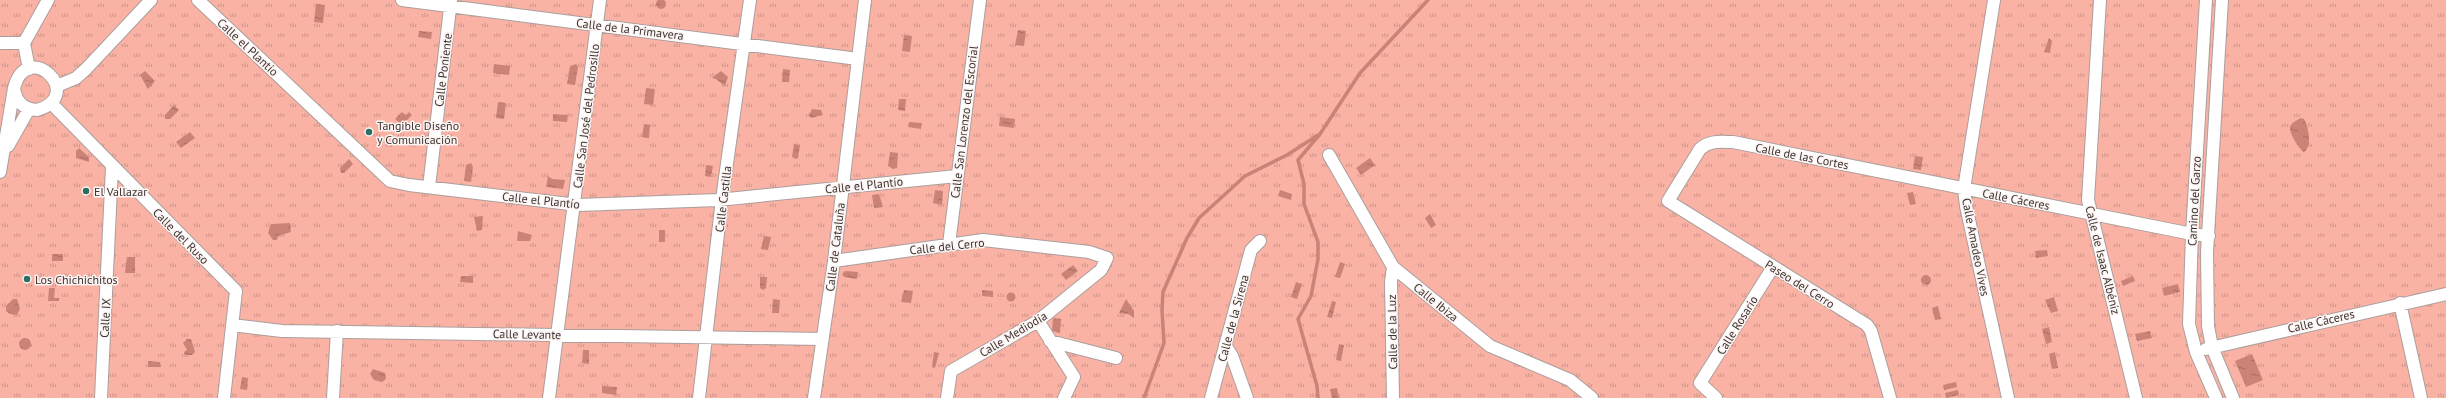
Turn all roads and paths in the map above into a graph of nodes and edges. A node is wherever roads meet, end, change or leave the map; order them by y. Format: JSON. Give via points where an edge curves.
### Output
{"nodes":[{"id":1,"x":48,"y":0,"type":"edge"},
{"id":2,"x":151,"y":0,"type":"edge"},
{"id":3,"x":198,"y":0,"type":"edge"},
{"id":4,"x":402,"y":0,"type":"edge"},
{"id":5,"x":600,"y":0,"type":"edge"},
{"id":6,"x":750,"y":0,"type":"edge"},
{"id":7,"x":865,"y":0,"type":"edge"},
{"id":8,"x":980,"y":0,"type":"edge"},
{"id":9,"x":1994,"y":0,"type":"edge"},
{"id":10,"x":2100,"y":0,"type":"edge"},
{"id":11,"x":2206,"y":0,"type":"edge"},
{"id":12,"x":2222,"y":0,"type":"edge"},
{"id":13,"x":451,"y":3,"type":"edge"},
{"id":14,"x":597,"y":25,"type":"junction"},
{"id":15,"x":0,"y":43,"type":"edge"},
{"id":16,"x":24,"y":43,"type":"junction"},
{"id":17,"x":745,"y":44,"type":"junction"},
{"id":18,"x":858,"y":59,"type":"junction"},
{"id":19,"x":29,"y":69,"type":"junction"},
{"id":20,"x":56,"y":86,"type":"junction"},
{"id":21,"x":14,"y":88,"type":"junction"},
{"id":22,"x":51,"y":103,"type":"junction"},
{"id":23,"x":29,"y":109,"type":"junction"},
{"id":24,"x":4,"y":152,"type":"junction"},
{"id":25,"x":1329,"y":155,"type":"dead end"},
{"id":26,"x":112,"y":167,"type":"junction"},
{"id":27,"x":0,"y":171,"type":"edge"},
{"id":28,"x":957,"y":176,"type":"junction"},
{"id":29,"x":430,"y":187,"type":"junction"},
{"id":30,"x":842,"y":187,"type":"junction"},
{"id":31,"x":1964,"y":189,"type":"junction"},
{"id":32,"x":722,"y":199,"type":"junction"},
{"id":33,"x":1668,"y":201,"type":"joint"},
{"id":34,"x":574,"y":204,"type":"junction"},
{"id":35,"x":2092,"y":214,"type":"junction"},
{"id":36,"x":2192,"y":234,"type":"junction"},
{"id":37,"x":2208,"y":236,"type":"junction"},
{"id":38,"x":1260,"y":241,"type":"dead end"},
{"id":39,"x":949,"y":244,"type":"junction"},
{"id":40,"x":1107,"y":258,"type":"joint"},
{"id":41,"x":834,"y":261,"type":"junction"},
{"id":42,"x":1393,"y":267,"type":"junction"},
{"id":43,"x":1773,"y":267,"type":"junction"},
{"id":44,"x":2446,"y":294,"type":"edge"},
{"id":45,"x":2400,"y":303,"type":"junction"},
{"id":46,"x":1038,"y":321,"type":"junction"},
{"id":47,"x":232,"y":324,"type":"junction"},
{"id":48,"x":337,"y":331,"type":"junction"},
{"id":49,"x":557,"y":335,"type":"junction"},
{"id":50,"x":707,"y":337,"type":"junction"},
{"id":51,"x":822,"y":339,"type":"junction"},
{"id":52,"x":1050,"y":341,"type":"junction"},
{"id":53,"x":1225,"y":345,"type":"junction"},
{"id":54,"x":2212,"y":347,"type":"junction"},
{"id":55,"x":2196,"y":352,"type":"junction"},
{"id":56,"x":1116,"y":358,"type":"dead end"},
{"id":57,"x":101,"y":398,"type":"edge"},
{"id":58,"x":224,"y":398,"type":"edge"},
{"id":59,"x":333,"y":398,"type":"edge"},
{"id":60,"x":549,"y":398,"type":"edge"},
{"id":61,"x":698,"y":398,"type":"edge"},
{"id":62,"x":814,"y":398,"type":"edge"},
{"id":63,"x":947,"y":398,"type":"edge"},
{"id":64,"x":1064,"y":398,"type":"edge"},
{"id":65,"x":1211,"y":398,"type":"edge"},
{"id":66,"x":1247,"y":398,"type":"edge"},
{"id":67,"x":1393,"y":398,"type":"edge"},
{"id":68,"x":1592,"y":398,"type":"edge"},
{"id":69,"x":1716,"y":398,"type":"edge"},
{"id":70,"x":1890,"y":398,"type":"edge"},
{"id":71,"x":2008,"y":398,"type":"edge"},
{"id":72,"x":2136,"y":398,"type":"edge"},
{"id":73,"x":2216,"y":398,"type":"edge"},
{"id":74,"x":2233,"y":398,"type":"edge"},
{"id":75,"x":2421,"y":398,"type":"edge"}],
"edges":[{"from":1,"to":16,"type":"street"},
{"from":2,"to":20,"type":"street","via":[[86,69],[76,78]]},
{"from":3,"to":29,"type":"street","name":"Calle el Plantío","via":[[390,181]]},
{"from":4,"to":13,"type":"street","name":"Calle de la Primavera"},
{"from":5,"to":14,"type":"street","name":"Calle San José del Pedrosillo"},
{"from":6,"to":17,"type":"street","name":"Calle Castilla"},
{"from":7,"to":18,"type":"street","name":"Calle de Cataluña"},
{"from":8,"to":28,"type":"street","name":"Calle San Lorenzo del Escorial"},
{"from":9,"to":31,"type":"street","name":"Calle Amadeo Vives"},
{"from":10,"to":35,"type":"street","name":"Calle de Isaac Albéniz","via":[[2088,200]]},
{"from":11,"to":36,"type":"street","name":"Camino del Garzo"},
{"from":12,"to":37,"type":"street","name":"Camino del Garzo"},
{"from":13,"to":14,"type":"street","name":"Calle de la Primavera"},
{"from":13,"to":29,"type":"street","name":"Calle Poniente"},
{"from":14,"to":17,"type":"street","name":"Calle de la Primavera"},
{"from":14,"to":34,"type":"street","name":"Calle San José del Pedrosillo"},
{"from":15,"to":16,"type":"street"},
{"from":16,"to":19,"type":"street"},
{"from":17,"to":18,"type":"street","name":"Calle de la Primavera"},
{"from":17,"to":32,"type":"street","name":"Calle Castilla"},
{"from":18,"to":30,"type":"street","name":"Calle de Cataluña"},
{"from":19,"to":20,"type":"street","via":[[47,71],[54,78]]},
{"from":19,"to":21,"type":"street","via":[[16,79]]},
{"from":20,"to":22,"type":"street","via":[[56,96]]},
{"from":21,"to":23,"type":"street","via":[[18,101]]},
{"from":21,"to":24,"type":"street"},
{"from":22,"to":23,"type":"street","via":[[37,110]]},
{"from":22,"to":26,"type":"street","name":"Calle del Ruso"},
{"from":23,"to":24,"type":"street"},
{"from":24,"to":27,"type":"street"},
{"from":25,"to":42,"type":"street","name":"Calle Ibiza"},
{"from":26,"to":47,"type":"street","name":"Calle del Ruso","via":[[236,291]]},
{"from":26,"to":57,"type":"street","name":"Calle IX"},
{"from":28,"to":30,"type":"street","name":"Calle el Plantío"},
{"from":28,"to":39,"type":"street","name":"Calle San Lorenzo del Escorial"},
{"from":29,"to":34,"type":"street","name":"Calle el Plantío"},
{"from":30,"to":32,"type":"street","name":"Calle el Plantío"},
{"from":30,"to":41,"type":"street","name":"Calle de Cataluña"},
{"from":31,"to":33,"type":"street","name":"Calle de las Cortes","via":[[1733,142],[1712,142],[1700,149]]},
{"from":31,"to":35,"type":"street","name":"Calle Cáceres"},
{"from":31,"to":71,"type":"street","name":"Calle Amadeo Vives"},
{"from":32,"to":34,"type":"street","name":"Calle el Plantío"},
{"from":32,"to":50,"type":"street","name":"Calle Castilla"},
{"from":33,"to":43,"type":"street","name":"Paseo del Cerro"},
{"from":34,"to":49,"type":"street","name":"Calle San José del Pedrosillo"},
{"from":35,"to":36,"type":"street","name":"Calle Cáceres"},
{"from":35,"to":72,"type":"street","name":"Calle de Isaac Albéniz"},
{"from":36,"to":37,"type":"street","name":"Calle Cáceres"},
{"from":36,"to":55,"type":"street","name":"Camino del Garzo","via":[[2189,324]]},
{"from":37,"to":54,"type":"street","name":"Camino del Garzo","via":[[2208,326]]},
{"from":38,"to":53,"type":"street","name":"Calle de la Sirena","via":[[1251,250]]},
{"from":39,"to":40,"type":"street","name":"Calle del Cerro","via":[[983,240],[1089,252]]},
{"from":39,"to":41,"type":"street","name":"Calle del Cerro"},
{"from":40,"to":46,"type":"street","name":"Calle Mediodía","via":[[1101,270]]},
{"from":41,"to":51,"type":"street","name":"Calle de Cataluña"},
{"from":42,"to":67,"type":"street","name":"Calle de la Luz"},
{"from":42,"to":68,"type":"street","name":"Calle Ibiza","via":[[1490,346],[1570,380]]},
{"from":43,"to":69,"type":"street","name":"Calle Rosario","via":[[1700,383]]},
{"from":43,"to":70,"type":"street","name":"Paseo del Cerro","via":[[1867,325],[1871,331]]},
{"from":44,"to":45,"type":"street","name":"Calle Cáceres"},
{"from":45,"to":54,"type":"street","name":"Calle Cáceres"},
{"from":45,"to":75,"type":"street"},
{"from":46,"to":52,"type":"street"},
{"from":46,"to":63,"type":"street","name":"Calle Mediodía","via":[[951,371]]},
{"from":47,"to":48,"type":"street","name":"Calle Levante","via":[[282,331]]},
{"from":47,"to":58,"type":"street","name":"Calle del Ruso"},
{"from":48,"to":49,"type":"street","name":"Calle Levante"},
{"from":48,"to":59,"type":"street"},
{"from":49,"to":50,"type":"street","name":"Calle Levante"},
{"from":49,"to":60,"type":"street","name":"Calle San José del Pedrosillo"},
{"from":50,"to":51,"type":"street","name":"Calle Levante"},
{"from":50,"to":61,"type":"street","name":"Calle Castilla"},
{"from":51,"to":62,"type":"street","name":"Calle de Cataluña"},
{"from":52,"to":56,"type":"street"},
{"from":52,"to":64,"type":"street","via":[[1074,377]]},
{"from":53,"to":65,"type":"street","name":"Calle de la Sirena"},
{"from":53,"to":66,"type":"street","via":[[1232,356]]},
{"from":54,"to":55,"type":"street","name":"Calle Cáceres"},
{"from":54,"to":74,"type":"street","name":"Camino del Garzo"},
{"from":55,"to":73,"type":"street","name":"Camino del Garzo"}]}
